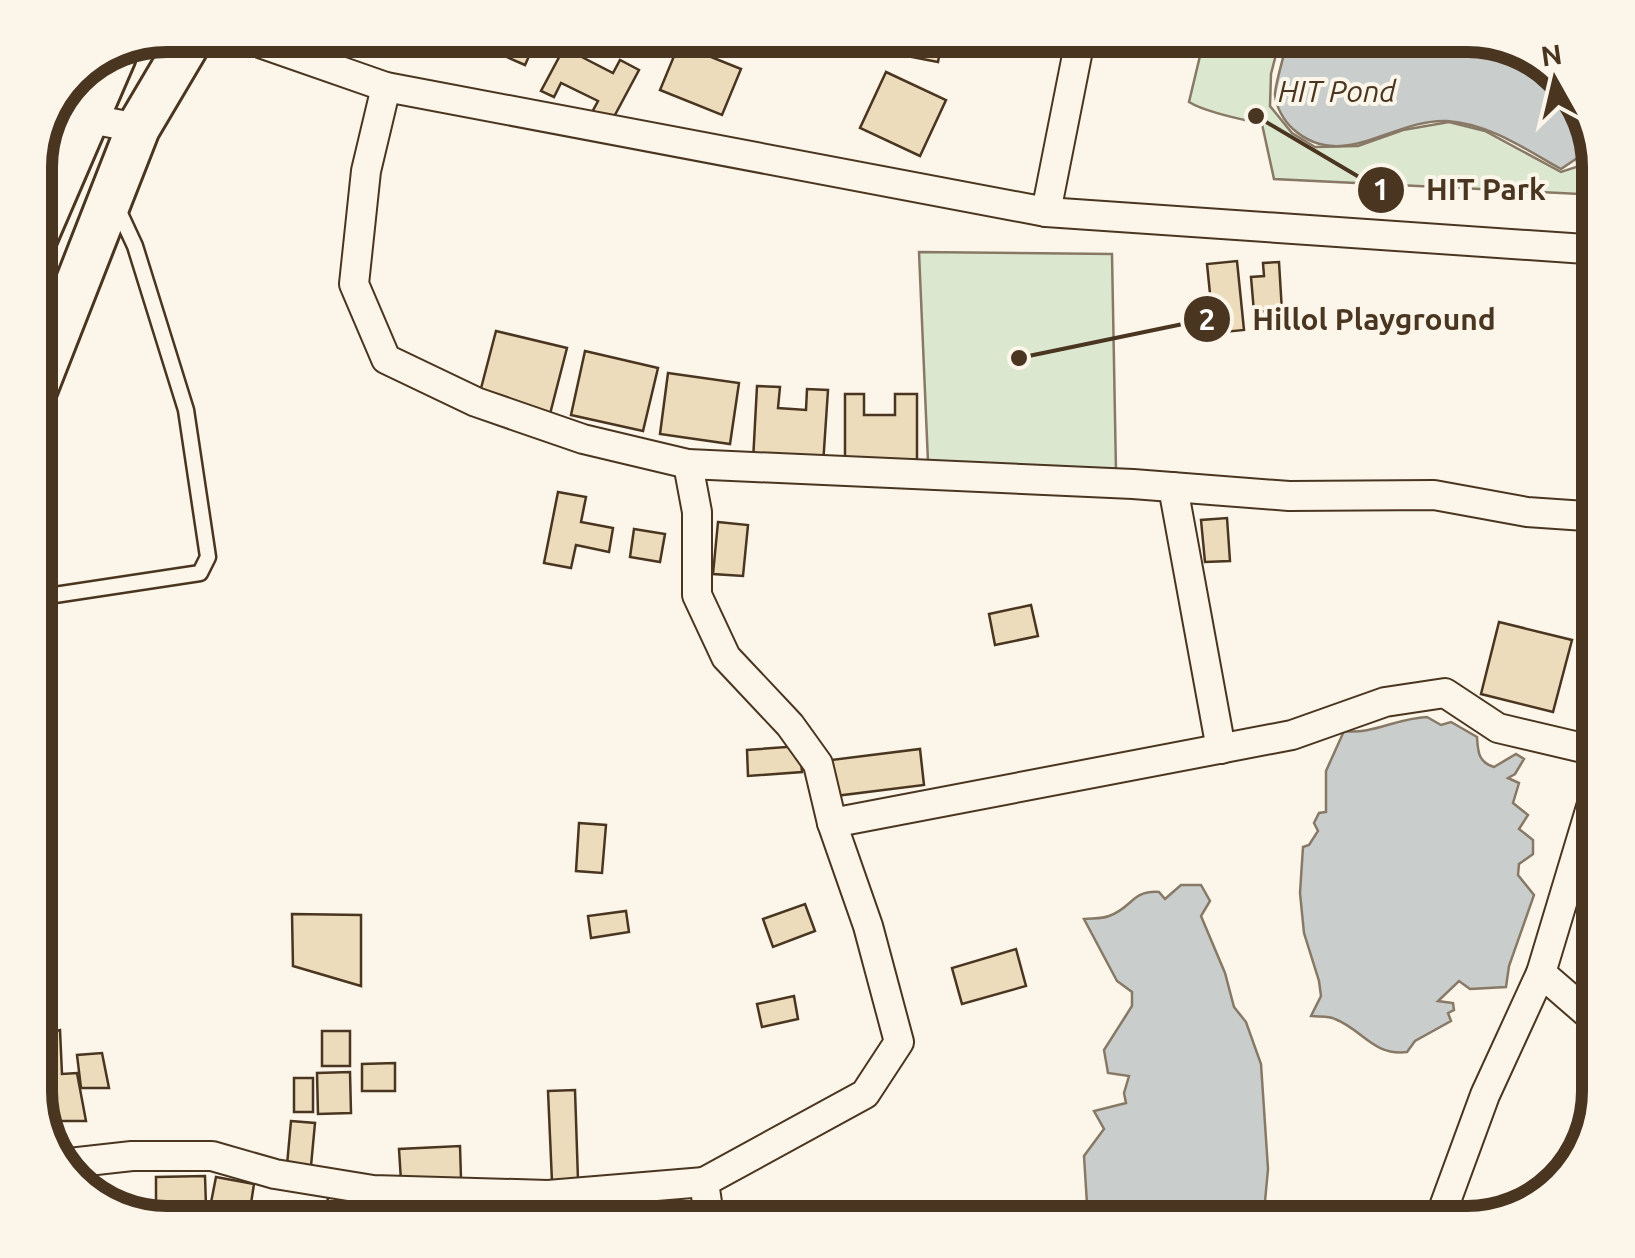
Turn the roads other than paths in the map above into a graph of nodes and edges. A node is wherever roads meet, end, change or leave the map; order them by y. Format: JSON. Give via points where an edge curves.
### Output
{"nodes":[{"id":1,"x":183,"y":52,"type":"edge"},
{"id":2,"x":286,"y":52,"type":"edge"},
{"id":3,"x":1078,"y":52,"type":"edge"},
{"id":4,"x":101,"y":74,"type":"edge"},
{"id":5,"x":386,"y":87,"type":"junction"},
{"id":6,"x":73,"y":115,"type":"edge"},
{"id":7,"x":138,"y":128,"type":"junction"},
{"id":8,"x":53,"y":180,"type":"edge"},
{"id":9,"x":112,"y":195,"type":"junction"},
{"id":10,"x":1046,"y":212,"type":"junction"},
{"id":11,"x":1582,"y":249,"type":"edge"},
{"id":12,"x":53,"y":345,"type":"edge"},
{"id":13,"x":688,"y":464,"type":"junction"},
{"id":14,"x":1173,"y":488,"type":"junction"},
{"id":15,"x":1582,"y":516,"type":"edge"},
{"id":16,"x":53,"y":595,"type":"edge"},
{"id":17,"x":1582,"y":748,"type":"edge"},
{"id":18,"x":1222,"y":749,"type":"junction"},
{"id":19,"x":832,"y":824,"type":"junction"},
{"id":20,"x":1582,"y":837,"type":"edge"},
{"id":21,"x":1541,"y":973,"type":"junction"},
{"id":22,"x":1582,"y":1008,"type":"edge"},
{"id":23,"x":78,"y":1162,"type":"edge"},
{"id":24,"x":704,"y":1182,"type":"junction"},
{"id":25,"x":708,"y":1206,"type":"edge"},
{"id":26,"x":1444,"y":1206,"type":"edge"}],
"edges":[{"from":1,"to":7,"type":"main road"},
{"from":2,"to":5,"type":"street"},
{"from":3,"to":10,"type":"street"},
{"from":4,"to":6,"type":"main road"},
{"from":5,"to":10,"type":"street"},
{"from":5,"to":13,"type":"street","via":[[366,171],[354,284],[386,359],[583,439]]},
{"from":6,"to":7,"type":"street"},
{"from":6,"to":8,"type":"main road"},
{"from":7,"to":9,"type":"main road"},
{"from":9,"to":12,"type":"main road"},
{"from":9,"to":16,"type":"lane","via":[[135,246],[186,410],[208,557],[200,572]]},
{"from":10,"to":11,"type":"street"},
{"from":13,"to":14,"type":"street"},
{"from":13,"to":19,"type":"street","via":[[697,512],[697,595],[726,658],[818,764]]},
{"from":14,"to":15,"type":"street","via":[[1289,496],[1434,494]]},
{"from":14,"to":18,"type":"street"},
{"from":17,"to":18,"type":"street","via":[[1498,728],[1444,694],[1385,702],[1292,735]]},
{"from":18,"to":19,"type":"street"},
{"from":19,"to":24,"type":"street","via":[[899,1042],[865,1094]]},
{"from":20,"to":21,"type":"street"},
{"from":21,"to":22,"type":"street"},
{"from":21,"to":26,"type":"street"},
{"from":23,"to":24,"type":"street","via":[[212,1156],[373,1190],[548,1195]]},
{"from":24,"to":25,"type":"street"}]}
